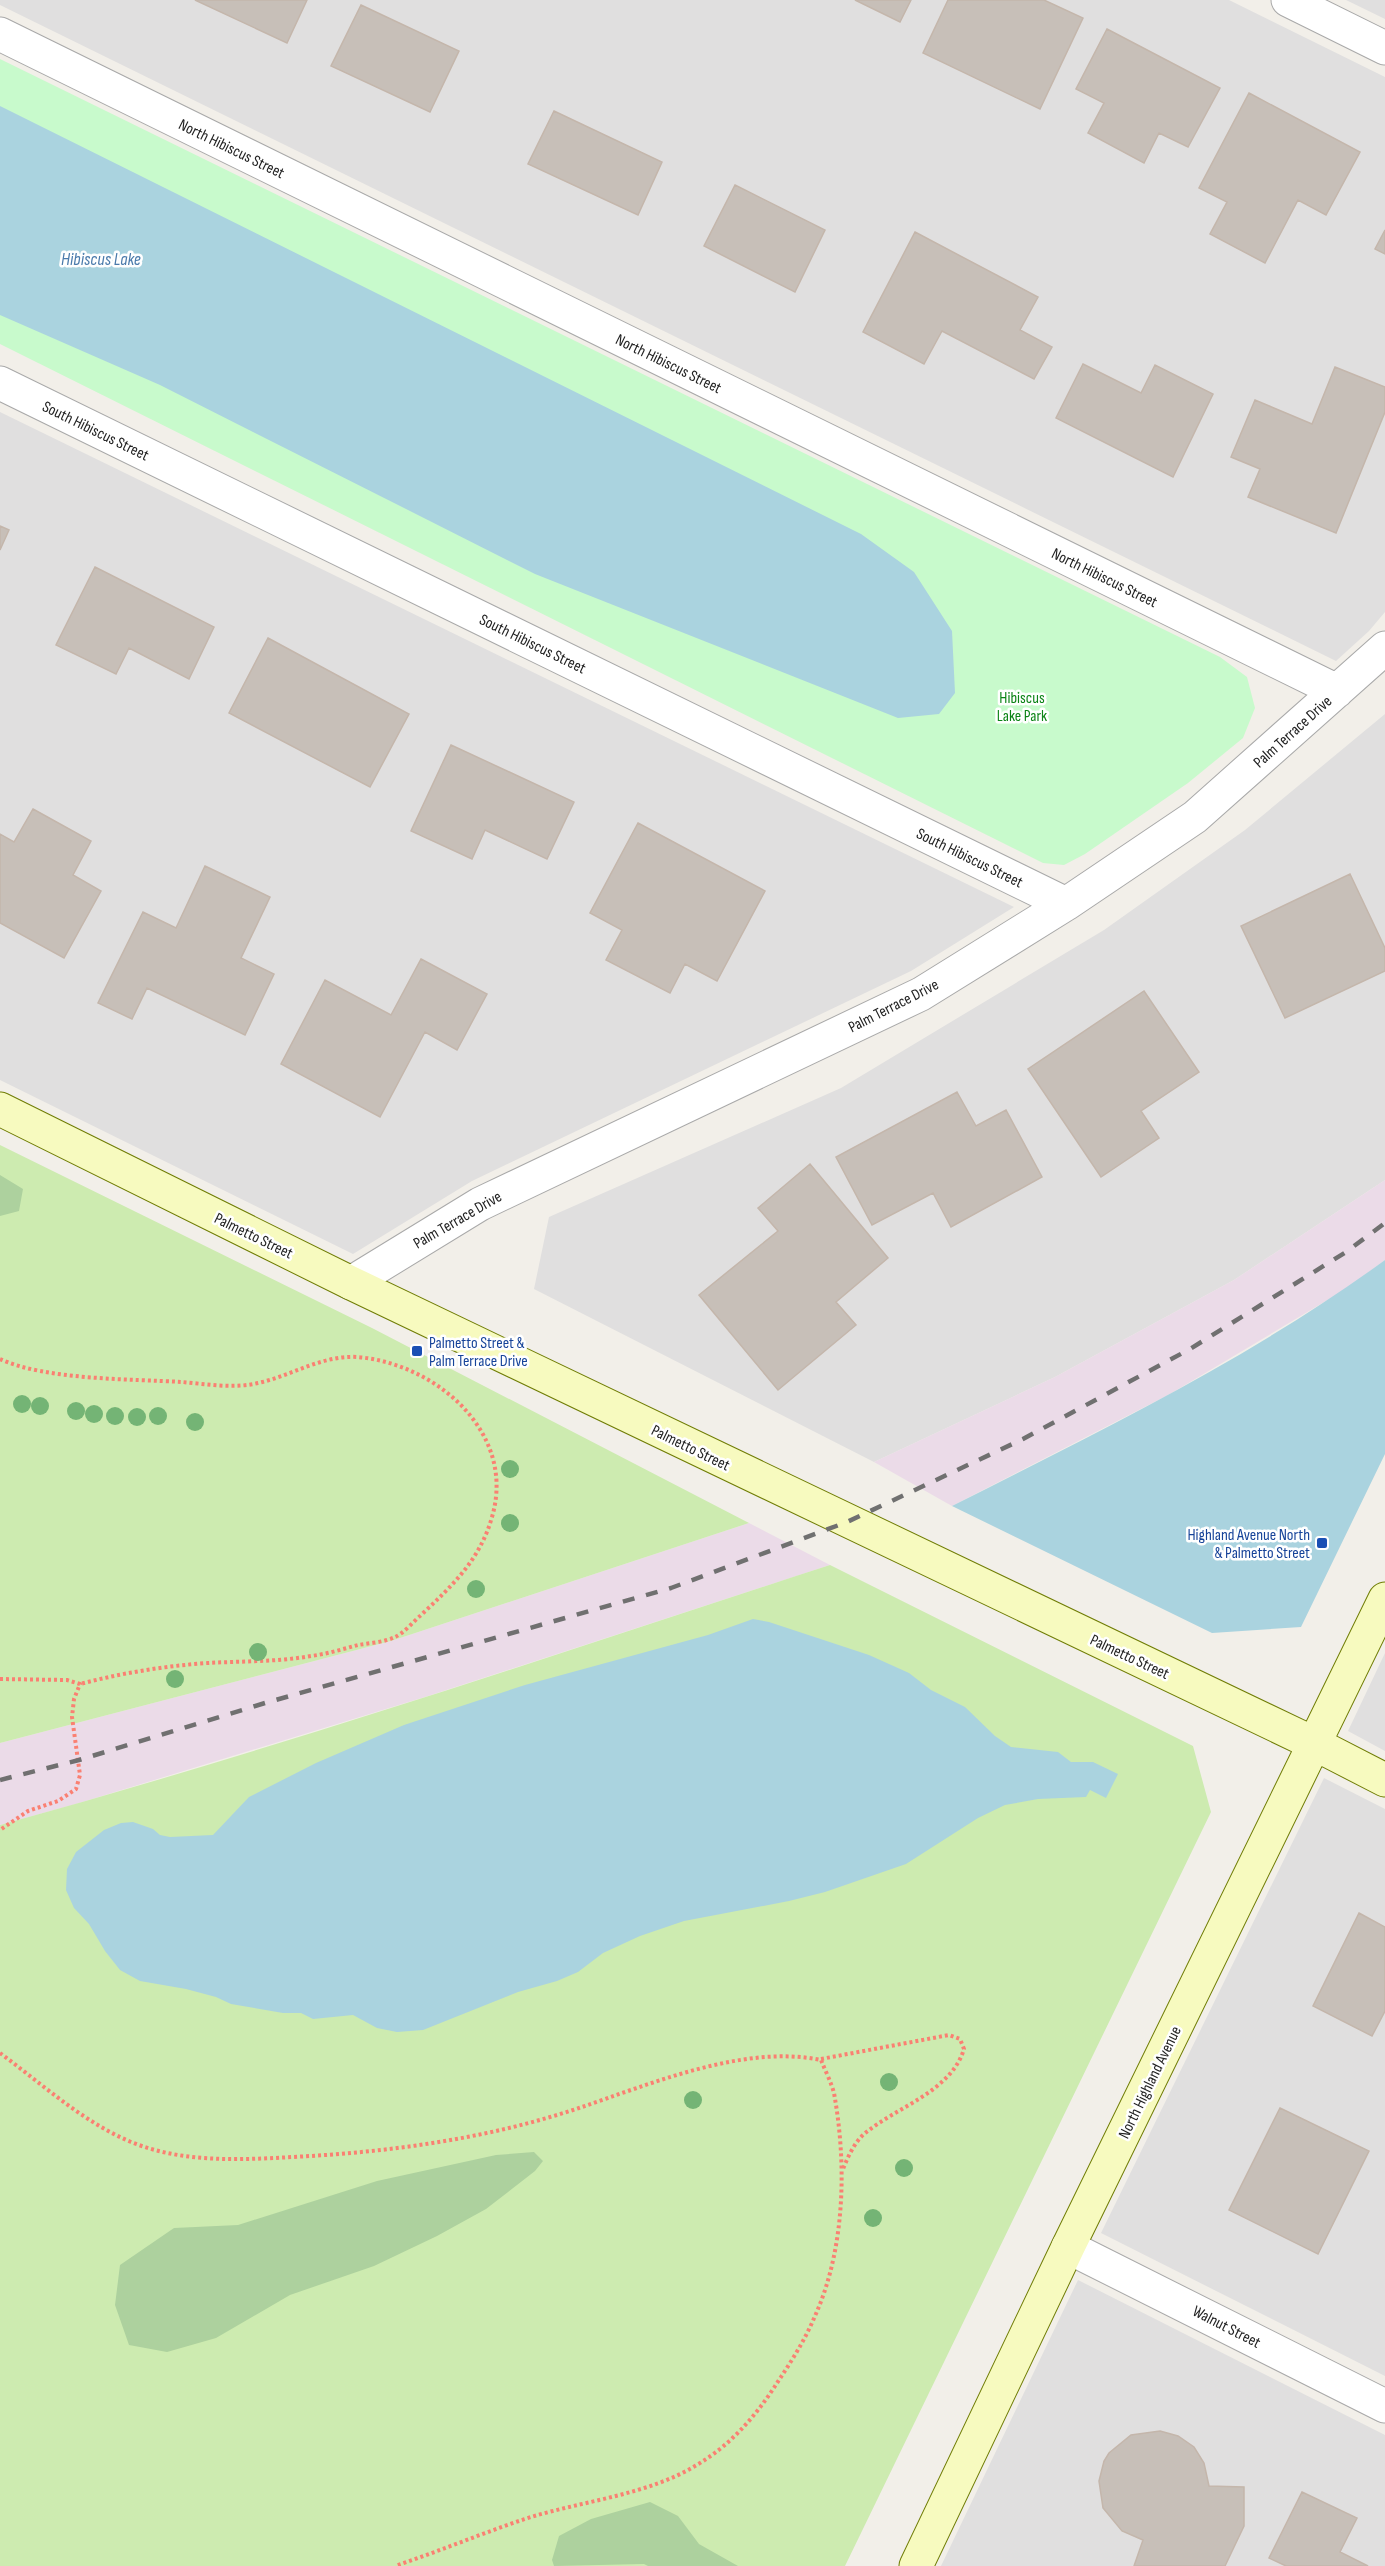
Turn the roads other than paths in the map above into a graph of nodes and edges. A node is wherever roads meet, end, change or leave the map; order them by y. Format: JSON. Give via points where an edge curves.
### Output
{"nodes":[{"id":1,"x":1288,"y":0,"type":"edge"},
{"id":2,"x":0,"y":34,"type":"edge"},
{"id":3,"x":1385,"y":48,"type":"edge"},
{"id":4,"x":0,"y":383,"type":"edge"},
{"id":5,"x":1385,"y":648,"type":"edge"},
{"id":6,"x":1337,"y":691,"type":"junction"},
{"id":7,"x":1066,"y":904,"type":"junction"},
{"id":8,"x":0,"y":1109,"type":"edge"},
{"id":9,"x":351,"y":1283,"type":"junction"},
{"id":10,"x":1385,"y":1599,"type":"edge"},
{"id":11,"x":1315,"y":1744,"type":"junction"},
{"id":12,"x":1385,"y":1780,"type":"edge"},
{"id":13,"x":1068,"y":2247,"type":"junction"},
{"id":14,"x":1385,"y":2406,"type":"edge"},
{"id":15,"x":916,"y":2566,"type":"edge"}],
"edges":[{"from":1,"to":3,"type":"street"},
{"from":2,"to":6,"type":"street","name":"North Hibiscus Street"},
{"from":4,"to":7,"type":"street","name":"South Hibiscus Street"},
{"from":5,"to":6,"type":"street","name":"Palm Terrace Drive"},
{"from":6,"to":7,"type":"street","name":"Palm Terrace Drive","via":[[1195,817]]},
{"from":7,"to":9,"type":"street","name":"Palm Terrace Drive","via":[[921,994],[480,1204]]},
{"from":8,"to":9,"type":"street","name":"Palmetto Street"},
{"from":9,"to":11,"type":"street","name":"Palmetto Street"},
{"from":10,"to":11,"type":"street","name":"North Highland Avenue"},
{"from":11,"to":12,"type":"street","name":"Palmetto Street"},
{"from":11,"to":13,"type":"street","name":"North Highland Avenue"},
{"from":13,"to":14,"type":"street","name":"Walnut Street"},
{"from":13,"to":15,"type":"street","name":"North Highland Avenue"}]}
